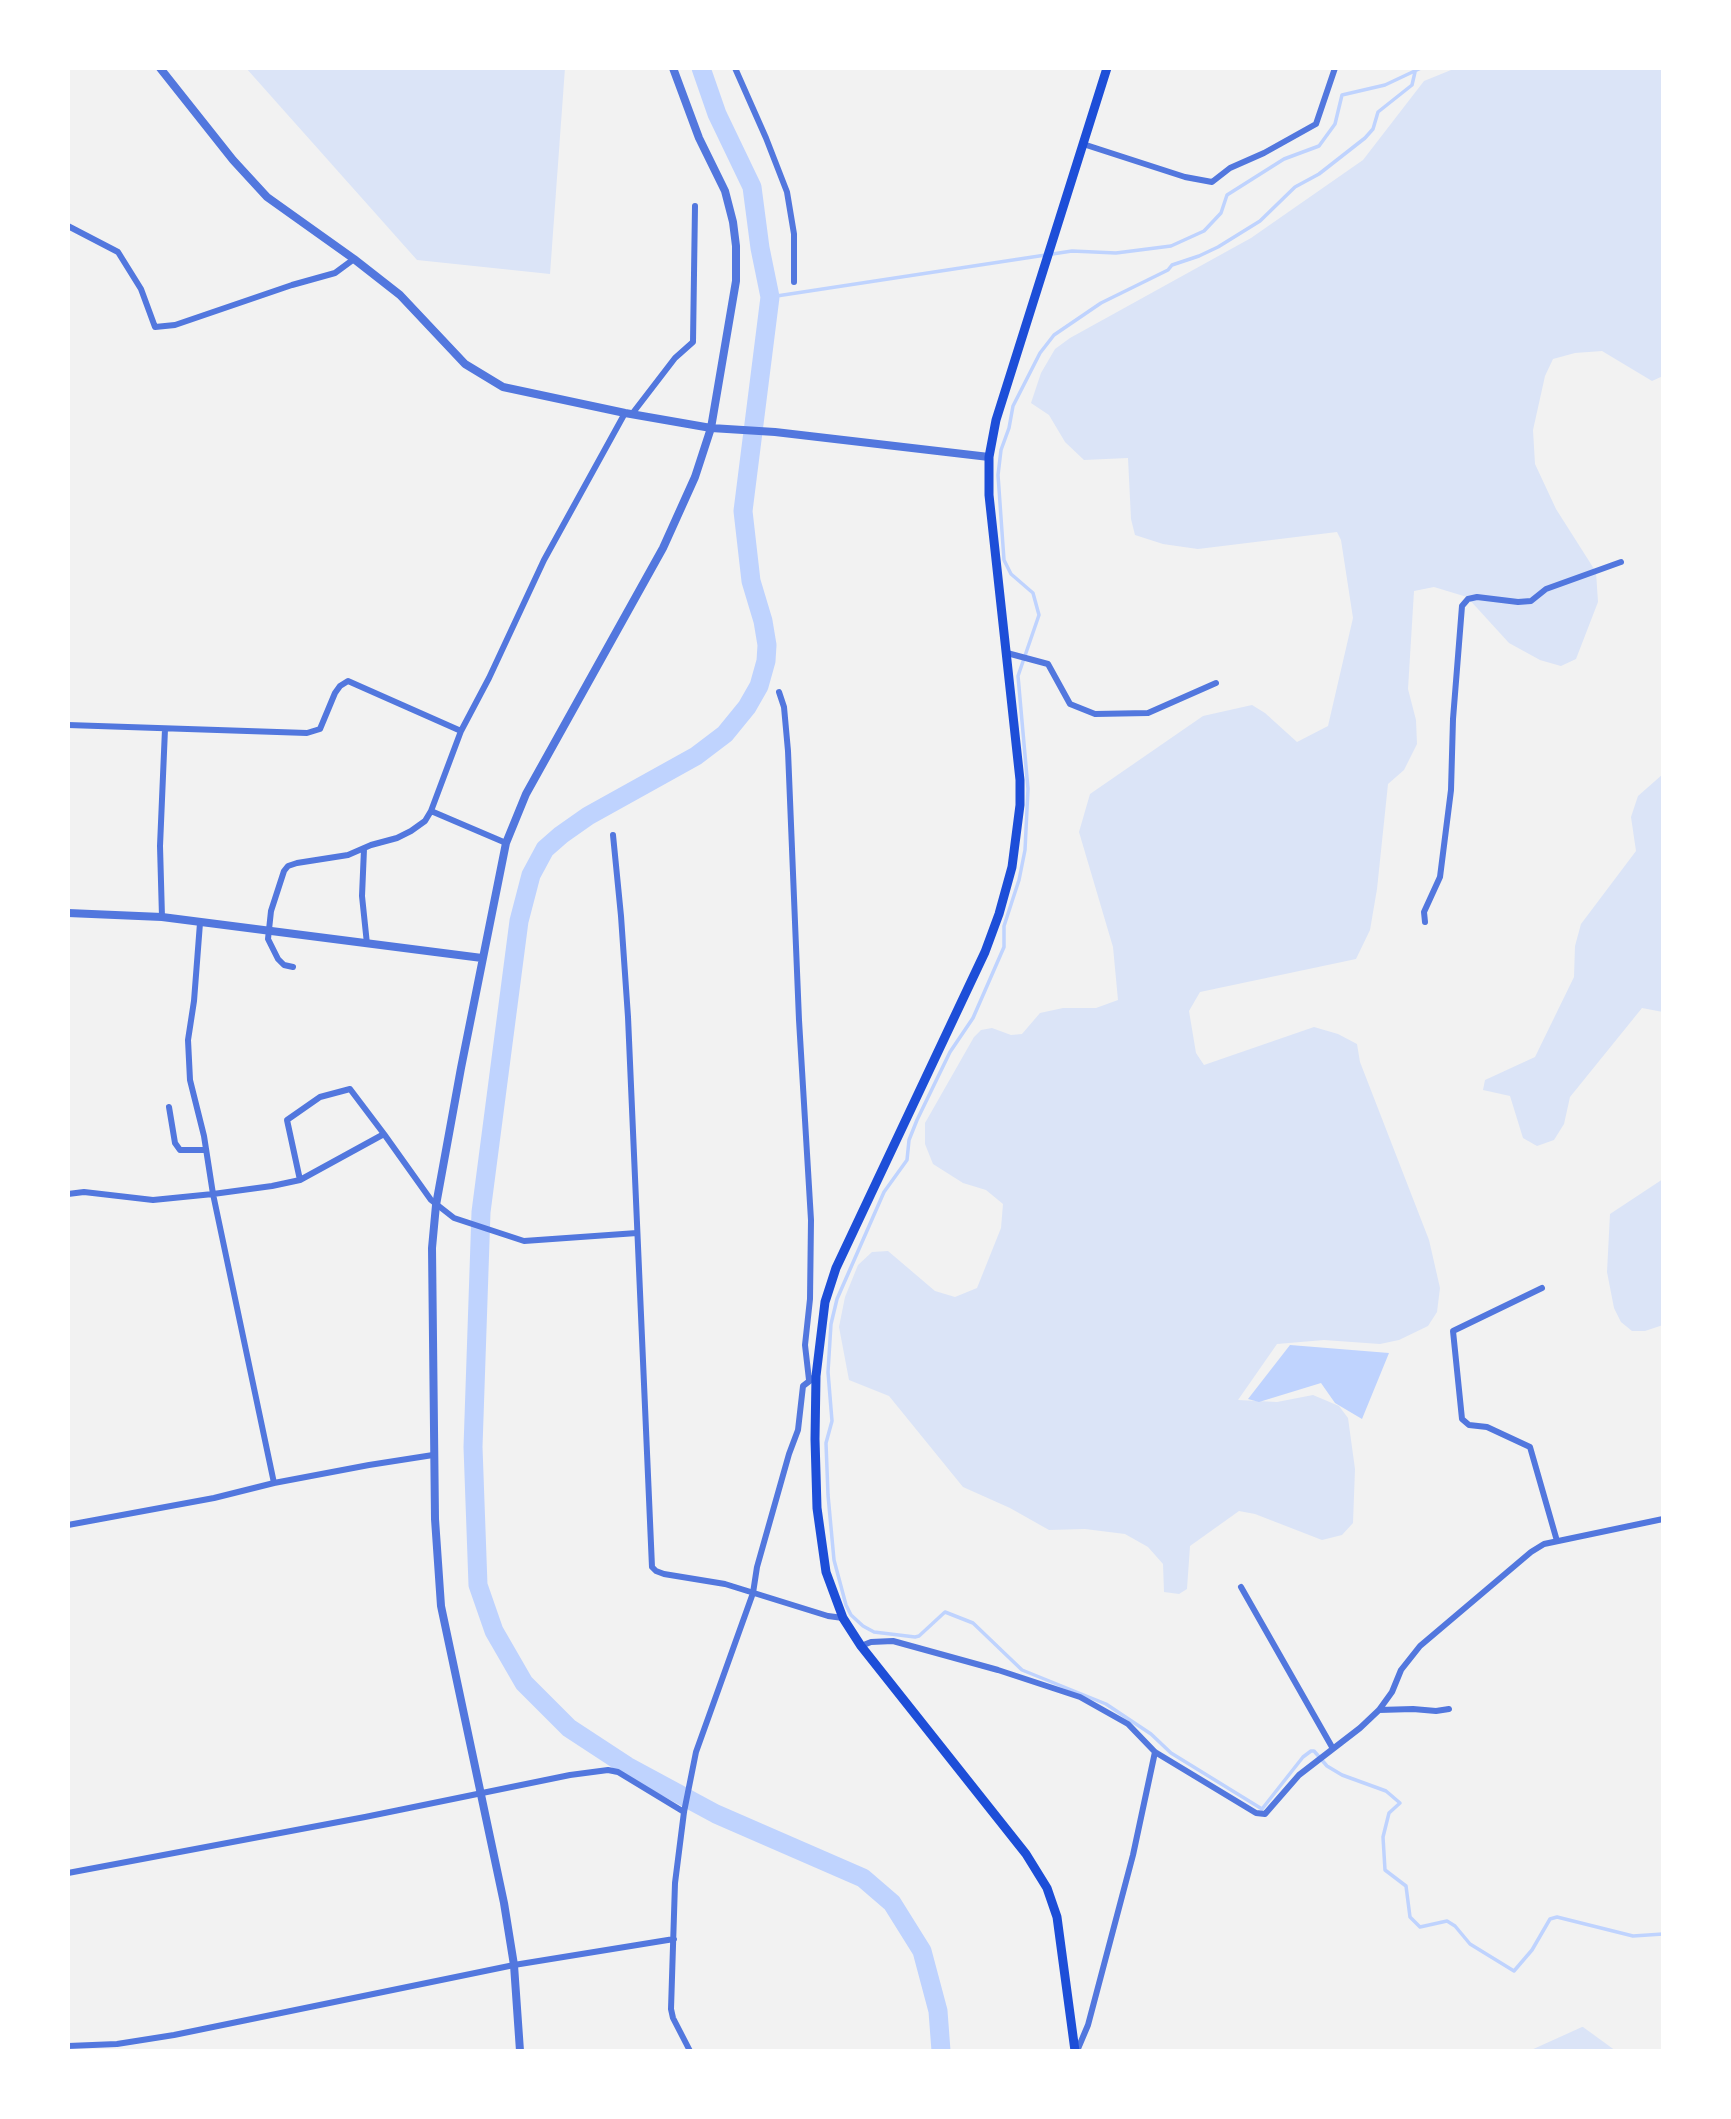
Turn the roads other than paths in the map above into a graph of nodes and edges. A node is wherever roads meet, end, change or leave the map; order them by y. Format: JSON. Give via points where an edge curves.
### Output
{"nodes":[{"id":1,"x":160,"y":68,"type":"edge"},
{"id":2,"x":673,"y":68,"type":"edge"},
{"id":3,"x":735,"y":68,"type":"edge"},
{"id":4,"x":1107,"y":68,"type":"edge"},
{"id":5,"x":1335,"y":68,"type":"edge"},
{"id":6,"x":1083,"y":144,"type":"junction"},
{"id":7,"x":695,"y":206,"type":"dead end"},
{"id":8,"x":68,"y":226,"type":"edge"},
{"id":9,"x":354,"y":260,"type":"junction"},
{"id":10,"x":794,"y":282,"type":"dead end"},
{"id":11,"x":629,"y":413,"type":"junction"},
{"id":12,"x":715,"y":428,"type":"junction"},
{"id":13,"x":989,"y":457,"type":"junction"},
{"id":14,"x":1621,"y":562,"type":"dead end"},
{"id":15,"x":1007,"y":653,"type":"junction"},
{"id":16,"x":1216,"y":683,"type":"dead end"},
{"id":17,"x":779,"y":692,"type":"dead end"},
{"id":18,"x":68,"y":725,"type":"edge"},
{"id":19,"x":165,"y":729,"type":"junction"},
{"id":20,"x":461,"y":731,"type":"junction"},
{"id":21,"x":431,"y":811,"type":"junction"},
{"id":22,"x":612,"y":835,"type":"dead end"},
{"id":23,"x":506,"y":842,"type":"junction"},
{"id":24,"x":364,"y":849,"type":"junction"},
{"id":25,"x":68,"y":913,"type":"edge"},
{"id":26,"x":162,"y":917,"type":"junction"},
{"id":27,"x":1425,"y":922,"type":"dead end"},
{"id":28,"x":200,"y":923,"type":"junction"},
{"id":29,"x":268,"y":931,"type":"junction"},
{"id":30,"x":367,"y":944,"type":"junction"},
{"id":31,"x":482,"y":958,"type":"junction"},
{"id":32,"x":293,"y":967,"type":"dead end"},
{"id":33,"x":169,"y":1107,"type":"dead end"},
{"id":34,"x":384,"y":1134,"type":"junction"},
{"id":35,"x":206,"y":1150,"type":"junction"},
{"id":36,"x":300,"y":1180,"type":"junction"},
{"id":37,"x":68,"y":1194,"type":"edge"},
{"id":38,"x":213,"y":1194,"type":"junction"},
{"id":39,"x":436,"y":1205,"type":"junction"},
{"id":40,"x":637,"y":1233,"type":"junction"},
{"id":41,"x":1542,"y":1288,"type":"dead end"},
{"id":42,"x":813,"y":1378,"type":"junction"},
{"id":43,"x":433,"y":1455,"type":"junction"},
{"id":44,"x":274,"y":1483,"type":"junction"},
{"id":45,"x":1663,"y":1519,"type":"edge"},
{"id":46,"x":68,"y":1525,"type":"edge"},
{"id":47,"x":1557,"y":1541,"type":"junction"},
{"id":48,"x":1241,"y":1587,"type":"dead end"},
{"id":49,"x":753,"y":1593,"type":"junction"},
{"id":50,"x":843,"y":1618,"type":"junction"},
{"id":51,"x":861,"y":1646,"type":"junction"},
{"id":52,"x":1449,"y":1709,"type":"dead end"},
{"id":53,"x":1379,"y":1710,"type":"junction"},
{"id":54,"x":1332,"y":1747,"type":"junction"},
{"id":55,"x":1155,"y":1752,"type":"junction"},
{"id":56,"x":480,"y":1794,"type":"junction"},
{"id":57,"x":684,"y":1812,"type":"junction"},
{"id":58,"x":68,"y":1873,"type":"edge"},
{"id":59,"x":674,"y":1939,"type":"junction"},
{"id":60,"x":514,"y":1965,"type":"junction"},
{"id":61,"x":68,"y":2046,"type":"edge"},
{"id":62,"x":520,"y":2051,"type":"edge"},
{"id":63,"x":690,"y":2051,"type":"edge"},
{"id":64,"x":1076,"y":2051,"type":"edge"}],
"edges":[{"from":1,"to":9,"type":"street","via":[[267,197]]},
{"from":2,"to":12,"type":"street","via":[[725,191],[736,246],[736,281]]},
{"from":3,"to":10,"type":"street","via":[[787,192],[794,234]]},
{"from":4,"to":6,"type":"main road"},
{"from":5,"to":6,"type":"street","via":[[1316,124],[1230,167],[1212,181],[1185,177]]},
{"from":6,"to":13,"type":"main road","via":[[996,420]]},
{"from":7,"to":11,"type":"street","via":[[693,342]]},
{"from":8,"to":9,"type":"street","via":[[118,252],[141,289],[155,327],[175,325],[335,273]]},
{"from":9,"to":11,"type":"street","via":[[400,295],[446,346],[481,376],[525,393]]},
{"from":11,"to":12,"type":"street"},
{"from":11,"to":20,"type":"street","via":[[544,560]]},
{"from":12,"to":13,"type":"street"},
{"from":12,"to":23,"type":"street","via":[[663,548],[526,794]]},
{"from":13,"to":15,"type":"main road"},
{"from":14,"to":27,"type":"street","via":[[1546,589],[1531,601],[1477,597],[1462,606],[1451,790],[1440,877],[1424,912]]},
{"from":15,"to":16,"type":"street","via":[[1048,664],[1070,704],[1095,714],[1149,713]]},
{"from":15,"to":42,"type":"main road","via":[[1020,792],[1016,847],[1006,891],[985,952],[836,1268],[825,1302]]},
{"from":17,"to":42,"type":"street","via":[[788,751],[811,1220],[806,1345]]},
{"from":18,"to":19,"type":"street"},
{"from":19,"to":20,"type":"street","via":[[315,732],[335,693],[348,681]]},
{"from":19,"to":26,"type":"street"},
{"from":20,"to":21,"type":"street"},
{"from":21,"to":23,"type":"street"},
{"from":21,"to":24,"type":"street","via":[[411,831]]},
{"from":22,"to":40,"type":"street","via":[[621,916]]},
{"from":23,"to":31,"type":"street"},
{"from":24,"to":29,"type":"street","via":[[288,866]]},
{"from":24,"to":30,"type":"street"},
{"from":25,"to":26,"type":"street"},
{"from":26,"to":28,"type":"street"},
{"from":28,"to":29,"type":"street"},
{"from":28,"to":35,"type":"street","via":[[187,1058]]},
{"from":29,"to":30,"type":"street"},
{"from":29,"to":32,"type":"street","via":[[278,959]]},
{"from":30,"to":31,"type":"street"},
{"from":31,"to":39,"type":"street"},
{"from":33,"to":35,"type":"street","via":[[180,1150]]},
{"from":34,"to":36,"type":"street"},
{"from":34,"to":36,"type":"street","via":[[350,1089],[320,1097],[287,1120]]},
{"from":34,"to":39,"type":"street"},
{"from":35,"to":38,"type":"street"},
{"from":36,"to":38,"type":"street"},
{"from":37,"to":38,"type":"street","via":[[153,1200]]},
{"from":38,"to":44,"type":"street"},
{"from":39,"to":40,"type":"street","via":[[454,1217],[524,1241]]},
{"from":39,"to":43,"type":"street"},
{"from":40,"to":49,"type":"street","via":[[652,1567],[664,1574]]},
{"from":41,"to":47,"type":"street","via":[[1453,1331],[1462,1419],[1530,1447]]},
{"from":42,"to":49,"type":"street","via":[[803,1386],[798,1430]]},
{"from":42,"to":50,"type":"main road","via":[[817,1508],[826,1572]]},
{"from":43,"to":44,"type":"street"},
{"from":43,"to":56,"type":"street","via":[[441,1606]]},
{"from":44,"to":46,"type":"street"},
{"from":45,"to":47,"type":"street"},
{"from":47,"to":53,"type":"street","via":[[1531,1552],[1420,1646]]},
{"from":48,"to":54,"type":"street"},
{"from":49,"to":50,"type":"street"},
{"from":49,"to":57,"type":"street","via":[[696,1752]]},
{"from":50,"to":51,"type":"main road"},
{"from":51,"to":55,"type":"street","via":[[893,1641],[1080,1697],[1128,1724]]},
{"from":51,"to":64,"type":"main road","via":[[1027,1854],[1046,1888],[1057,1917]]},
{"from":52,"to":53,"type":"street"},
{"from":53,"to":54,"type":"street"},
{"from":54,"to":55,"type":"street","via":[[1263,1814]]},
{"from":55,"to":64,"type":"street","via":[[1133,1855],[1088,2025]]},
{"from":56,"to":57,"type":"street","via":[[612,1770]]},
{"from":56,"to":58,"type":"street"},
{"from":56,"to":60,"type":"street"},
{"from":57,"to":59,"type":"street"},
{"from":59,"to":60,"type":"street"},
{"from":59,"to":63,"type":"street","via":[[671,2009]]},
{"from":60,"to":61,"type":"street","via":[[174,2035]]},
{"from":60,"to":62,"type":"street"}]}
